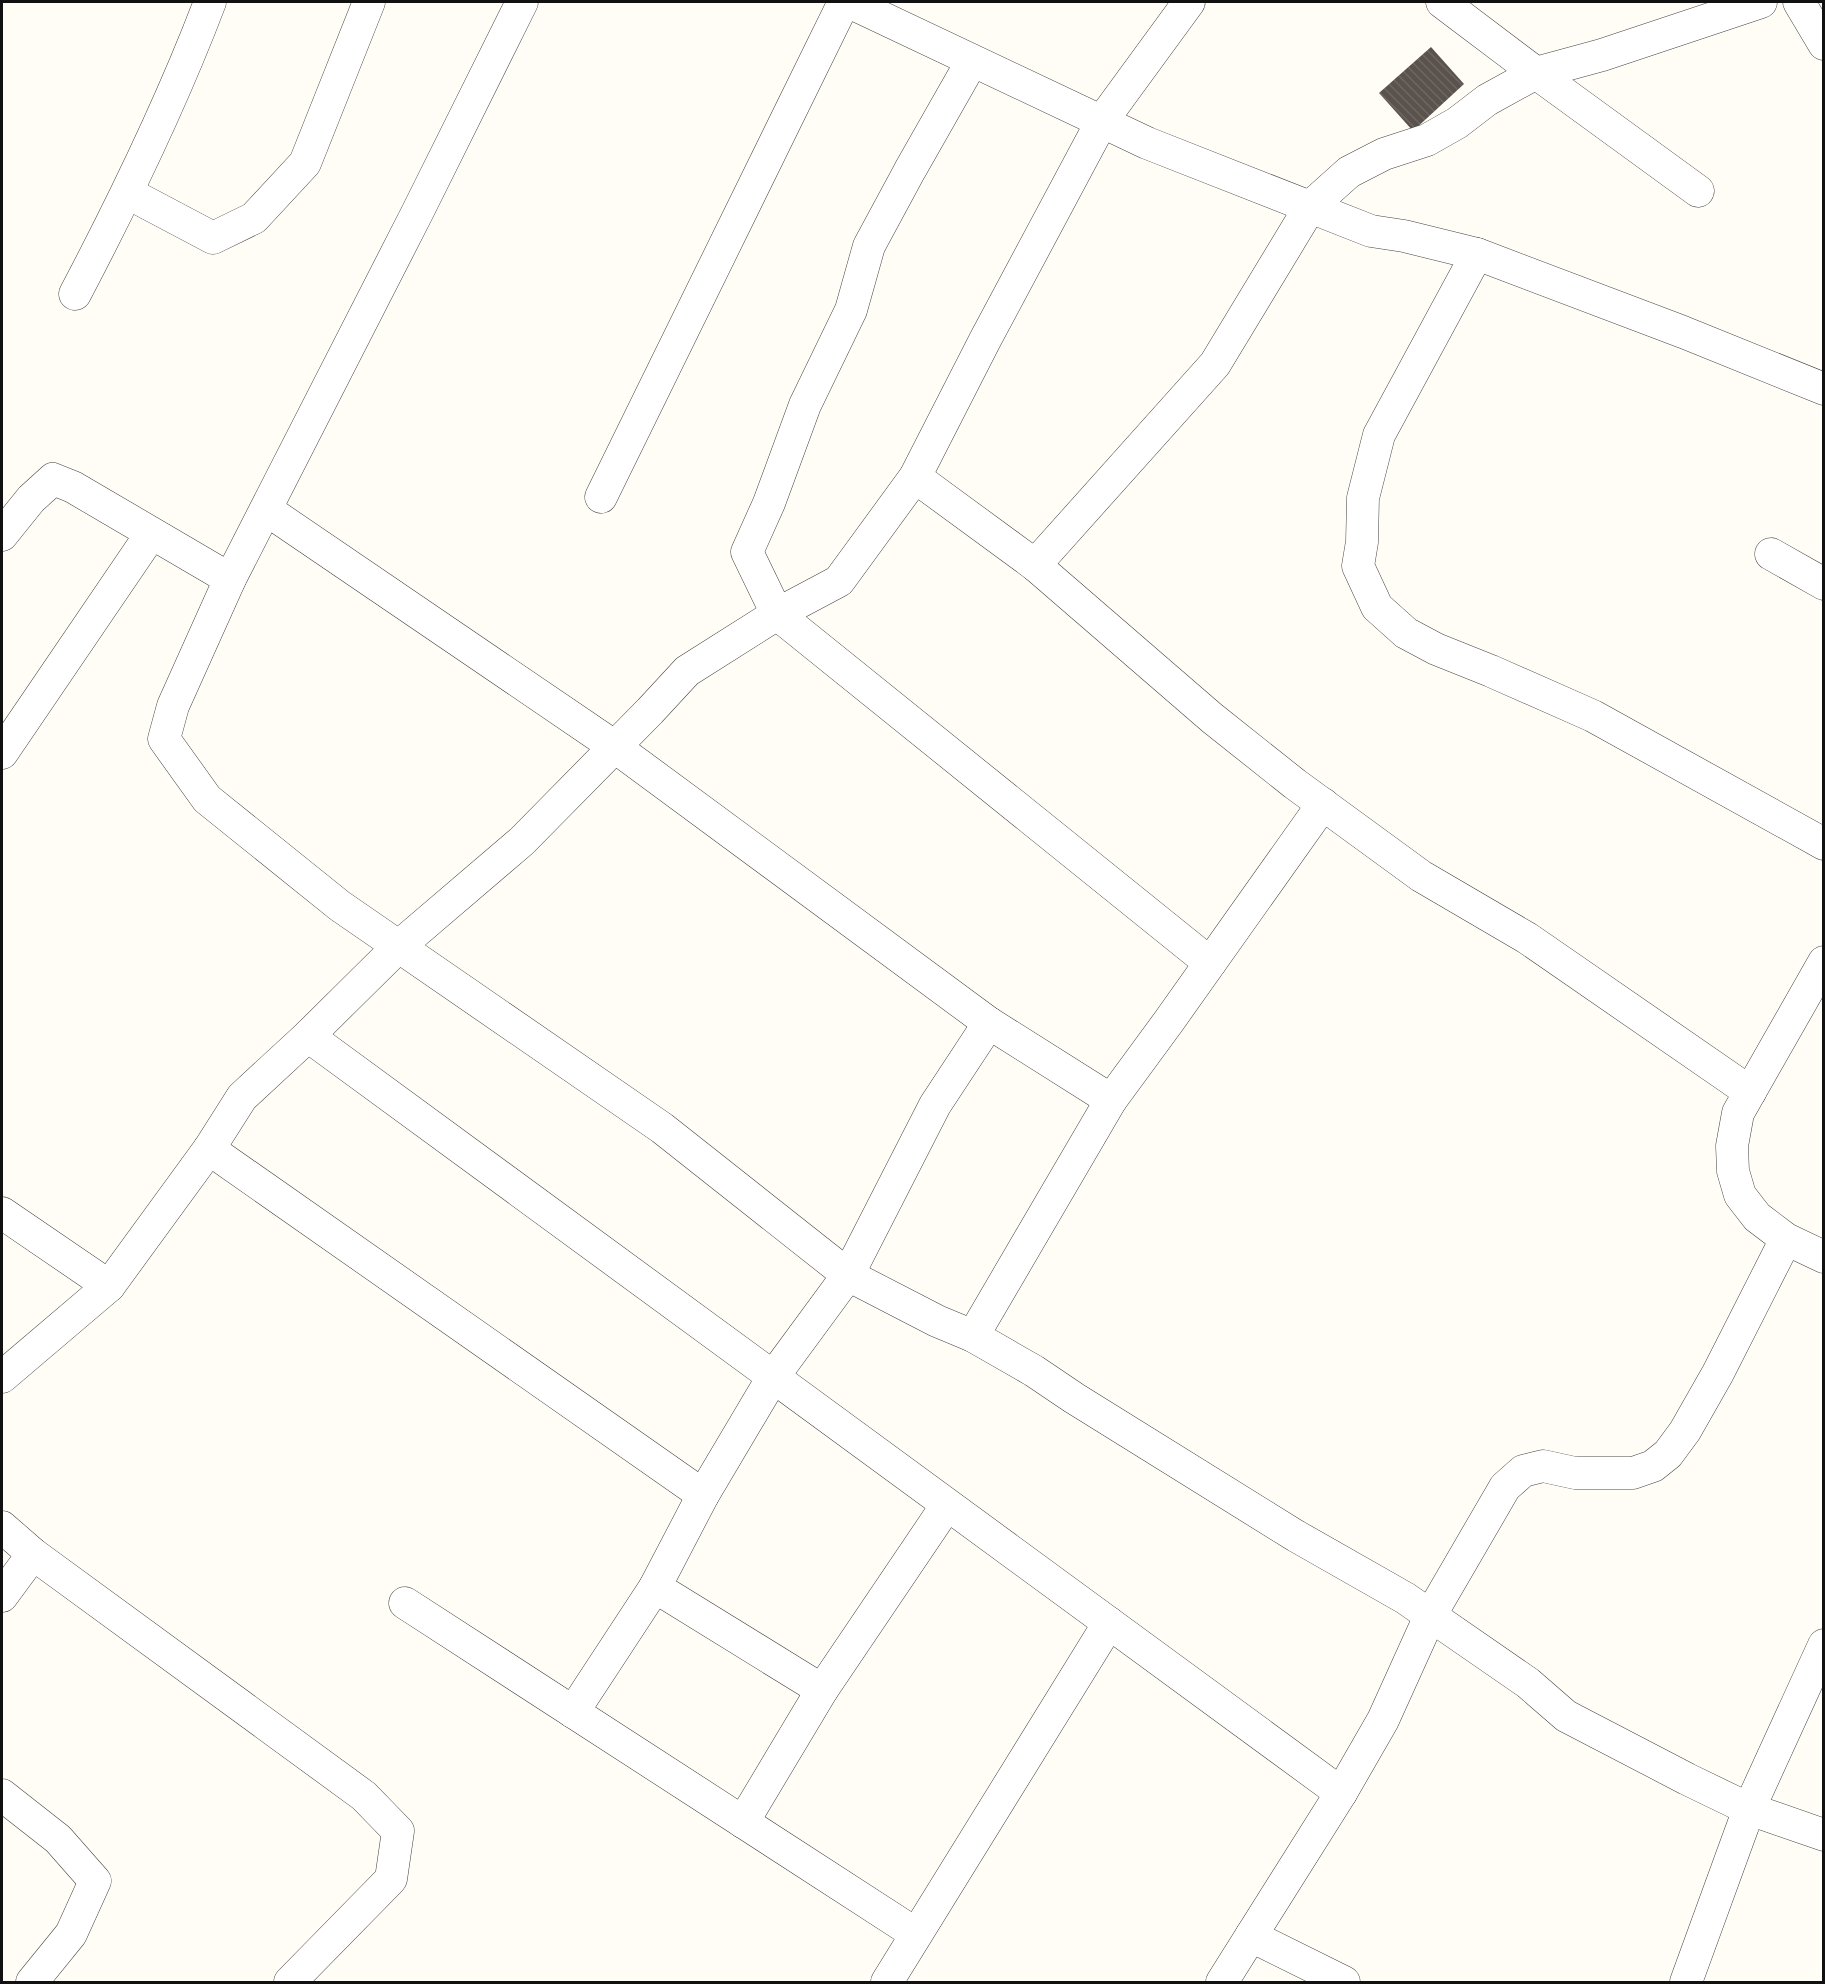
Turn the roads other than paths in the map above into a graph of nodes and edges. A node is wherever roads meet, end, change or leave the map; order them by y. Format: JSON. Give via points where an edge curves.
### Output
{"nodes":[{"id":1,"x":210,"y":2,"type":"edge"},
{"id":2,"x":369,"y":2,"type":"edge"},
{"id":3,"x":522,"y":2,"type":"edge"},
{"id":4,"x":844,"y":2,"type":"edge"},
{"id":5,"x":849,"y":2,"type":"edge"},
{"id":6,"x":1189,"y":2,"type":"edge"},
{"id":7,"x":1442,"y":2,"type":"edge"},
{"id":8,"x":1761,"y":2,"type":"edge"},
{"id":9,"x":1799,"y":2,"type":"edge"},
{"id":10,"x":1824,"y":44,"type":"edge"},
{"id":11,"x":972,"y":61,"type":"junction"},
{"id":12,"x":1536,"y":73,"type":"junction"},
{"id":13,"x":1102,"y":122,"type":"junction"},
{"id":14,"x":1698,"y":191,"type":"dead end"},
{"id":15,"x":128,"y":193,"type":"junction"},
{"id":16,"x":1310,"y":207,"type":"junction"},
{"id":17,"x":1477,"y":254,"type":"junction"},
{"id":18,"x":75,"y":294,"type":"dead end"},
{"id":19,"x":1824,"y":389,"type":"edge"},
{"id":20,"x":915,"y":477,"type":"junction"},
{"id":21,"x":601,"y":497,"type":"dead end"},
{"id":22,"x":267,"y":510,"type":"junction"},
{"id":23,"x":151,"y":534,"type":"junction"},
{"id":24,"x":2,"y":535,"type":"edge"},
{"id":25,"x":1771,"y":554,"type":"dead end"},
{"id":26,"x":1035,"y":565,"type":"junction"},
{"id":27,"x":231,"y":579,"type":"junction"},
{"id":28,"x":1824,"y":584,"type":"edge"},
{"id":29,"x":777,"y":614,"type":"junction"},
{"id":30,"x":4,"y":746,"type":"edge"},
{"id":31,"x":615,"y":747,"type":"junction"},
{"id":32,"x":1323,"y":804,"type":"junction"},
{"id":33,"x":1824,"y":844,"type":"edge"},
{"id":34,"x":398,"y":947,"type":"junction"},
{"id":35,"x":1824,"y":962,"type":"edge"},
{"id":36,"x":1210,"y":963,"type":"junction"},
{"id":37,"x":989,"y":1023,"type":"junction"},
{"id":38,"x":308,"y":1036,"type":"junction"},
{"id":39,"x":1750,"y":1092,"type":"junction"},
{"id":40,"x":1111,"y":1100,"type":"junction"},
{"id":41,"x":209,"y":1149,"type":"junction"},
{"id":42,"x":2,"y":1213,"type":"edge"},
{"id":43,"x":1786,"y":1239,"type":"junction"},
{"id":44,"x":1824,"y":1257,"type":"edge"},
{"id":45,"x":848,"y":1275,"type":"junction"},
{"id":46,"x":109,"y":1286,"type":"junction"},
{"id":47,"x":974,"y":1336,"type":"junction"},
{"id":48,"x":2,"y":1377,"type":"edge"},
{"id":49,"x":773,"y":1377,"type":"junction"},
{"id":50,"x":703,"y":1495,"type":"junction"},
{"id":51,"x":947,"y":1505,"type":"junction"},
{"id":52,"x":2,"y":1527,"type":"edge"},
{"id":53,"x":33,"y":1554,"type":"junction"},
{"id":54,"x":655,"y":1587,"type":"junction"},
{"id":55,"x":2,"y":1596,"type":"edge"},
{"id":56,"x":405,"y":1604,"type":"dead end"},
{"id":57,"x":1430,"y":1616,"type":"junction"},
{"id":58,"x":1109,"y":1623,"type":"junction"},
{"id":59,"x":1824,"y":1645,"type":"edge"},
{"id":60,"x":822,"y":1690,"type":"junction"},
{"id":61,"x":573,"y":1712,"type":"junction"},
{"id":62,"x":1341,"y":1793,"type":"junction"},
{"id":63,"x":2,"y":1795,"type":"edge"},
{"id":64,"x":1749,"y":1809,"type":"junction"},
{"id":65,"x":743,"y":1822,"type":"junction"},
{"id":66,"x":1824,"y":1835,"type":"edge"},
{"id":67,"x":916,"y":1935,"type":"junction"},
{"id":68,"x":1251,"y":1936,"type":"junction"},
{"id":69,"x":32,"y":1983,"type":"edge"},
{"id":70,"x":290,"y":1983,"type":"edge"},
{"id":71,"x":887,"y":1983,"type":"edge"},
{"id":72,"x":1221,"y":1983,"type":"edge"},
{"id":73,"x":1344,"y":1983,"type":"edge"},
{"id":74,"x":1686,"y":1983,"type":"edge"}],
"edges":[{"from":1,"to":15,"type":"street"},
{"from":2,"to":15,"type":"street","via":[[305,162],[254,218],[213,238]]},
{"from":3,"to":22,"type":"street"},
{"from":4,"to":21,"type":"street"},
{"from":5,"to":11,"type":"street"},
{"from":6,"to":13,"type":"street"},
{"from":7,"to":12,"type":"street"},
{"from":8,"to":12,"type":"street","via":[[1602,56]]},
{"from":9,"to":10,"type":"street"},
{"from":11,"to":13,"type":"street"},
{"from":11,"to":29,"type":"street","via":[[869,246],[850,310],[805,405],[747,552]]},
{"from":12,"to":14,"type":"street"},
{"from":12,"to":16,"type":"street","via":[[1427,140],[1384,154],[1349,172]]},
{"from":13,"to":16,"type":"street"},
{"from":13,"to":20,"type":"street"},
{"from":15,"to":18,"type":"street"},
{"from":16,"to":17,"type":"street","via":[[1371,231]]},
{"from":16,"to":26,"type":"street","via":[[1215,364]]},
{"from":17,"to":19,"type":"street"},
{"from":17,"to":33,"type":"street","via":[[1379,435],[1363,498],[1358,566],[1377,607],[1406,633],[1436,649],[1593,716]]},
{"from":20,"to":26,"type":"street"},
{"from":20,"to":29,"type":"street","via":[[839,581]]},
{"from":22,"to":27,"type":"street"},
{"from":22,"to":31,"type":"street"},
{"from":23,"to":24,"type":"street","via":[[53,479]]},
{"from":23,"to":27,"type":"street"},
{"from":23,"to":30,"type":"street"},
{"from":25,"to":28,"type":"street"},
{"from":26,"to":32,"type":"street","via":[[1203,711]]},
{"from":27,"to":34,"type":"street","via":[[173,706],[164,739],[207,799],[340,906]]},
{"from":29,"to":31,"type":"street","via":[[687,671]]},
{"from":29,"to":36,"type":"street"},
{"from":31,"to":34,"type":"street","via":[[522,841]]},
{"from":31,"to":37,"type":"street"},
{"from":32,"to":36,"type":"street"},
{"from":32,"to":39,"type":"street","via":[[1421,876],[1527,938]]},
{"from":34,"to":38,"type":"street"},
{"from":34,"to":45,"type":"street","via":[[662,1128]]},
{"from":35,"to":39,"type":"street"},
{"from":36,"to":40,"type":"street"},
{"from":37,"to":40,"type":"street"},
{"from":37,"to":45,"type":"street","via":[[935,1105]]},
{"from":38,"to":41,"type":"street","via":[[242,1097]]},
{"from":38,"to":49,"type":"street"},
{"from":39,"to":43,"type":"street","via":[[1738,1113],[1732,1146],[1733,1171],[1740,1195],[1757,1217]]},
{"from":40,"to":47,"type":"street"},
{"from":41,"to":46,"type":"street"},
{"from":41,"to":50,"type":"street"},
{"from":42,"to":46,"type":"street"},
{"from":43,"to":44,"type":"street"},
{"from":43,"to":57,"type":"street","via":[[1718,1373],[1668,1454],[1653,1466],[1633,1473],[1575,1473],[1543,1467],[1523,1471],[1504,1487]]},
{"from":45,"to":47,"type":"street"},
{"from":45,"to":49,"type":"street"},
{"from":46,"to":48,"type":"street"},
{"from":47,"to":57,"type":"street"},
{"from":49,"to":50,"type":"street"},
{"from":49,"to":51,"type":"street"},
{"from":50,"to":54,"type":"street"},
{"from":51,"to":58,"type":"street"},
{"from":51,"to":60,"type":"street"},
{"from":52,"to":53,"type":"street"},
{"from":53,"to":55,"type":"street"},
{"from":53,"to":70,"type":"street","via":[[364,1796],[398,1831],[391,1879]]},
{"from":54,"to":60,"type":"street"},
{"from":54,"to":61,"type":"street"},
{"from":56,"to":61,"type":"street"},
{"from":57,"to":62,"type":"street","via":[[1383,1720]]},
{"from":57,"to":64,"type":"street","via":[[1528,1683],[1566,1716]]},
{"from":58,"to":62,"type":"street"},
{"from":58,"to":67,"type":"street"},
{"from":59,"to":64,"type":"street"},
{"from":60,"to":65,"type":"street"},
{"from":61,"to":65,"type":"street"},
{"from":62,"to":68,"type":"street"},
{"from":63,"to":69,"type":"street","via":[[58,1839],[95,1881],[71,1934]]},
{"from":64,"to":66,"type":"street"},
{"from":64,"to":74,"type":"street"},
{"from":65,"to":67,"type":"street"},
{"from":67,"to":71,"type":"street"},
{"from":68,"to":72,"type":"street"},
{"from":68,"to":73,"type":"street"}]}
